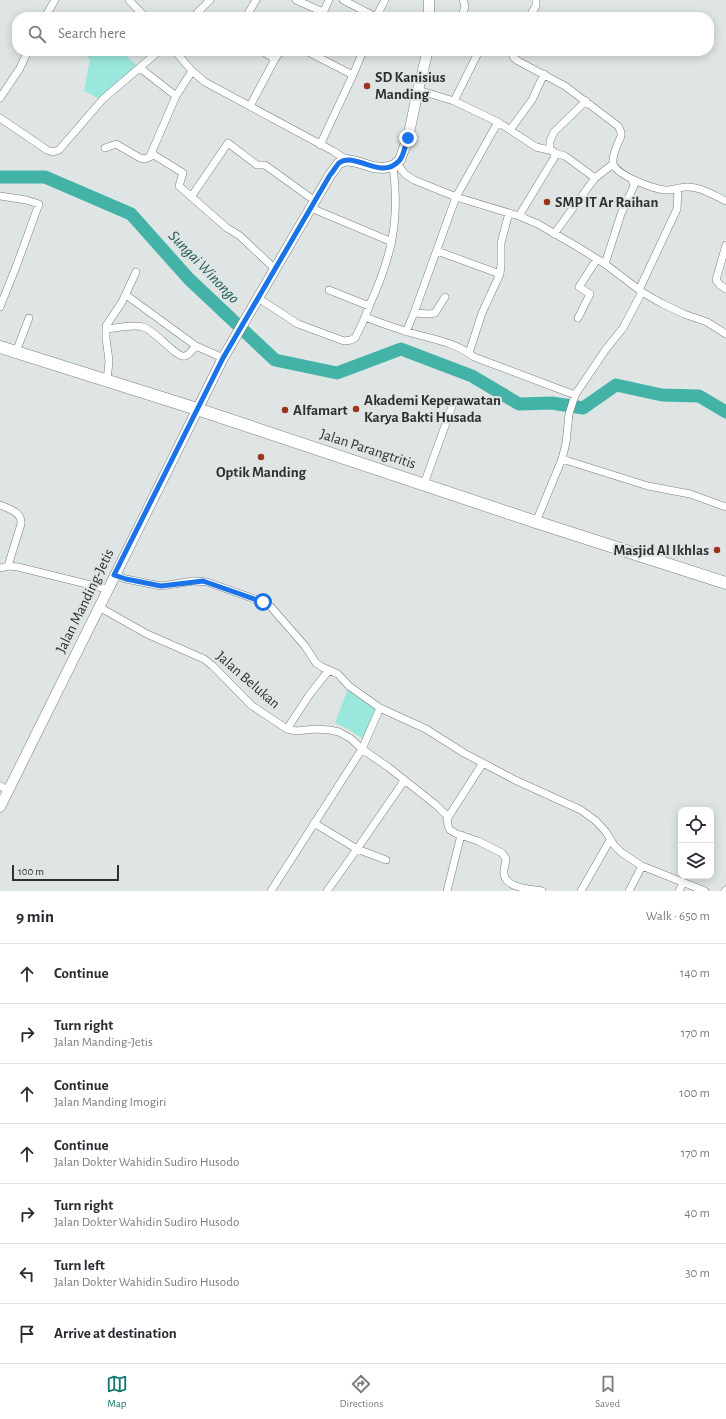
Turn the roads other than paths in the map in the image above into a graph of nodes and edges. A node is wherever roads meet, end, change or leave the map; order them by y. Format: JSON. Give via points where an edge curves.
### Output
{"nodes":[{"id":1,"x":54,"y":0,"type":"edge"},
{"id":2,"x":210,"y":0,"type":"edge"},
{"id":3,"x":256,"y":0,"type":"edge"},
{"id":4,"x":296,"y":0,"type":"edge"},
{"id":5,"x":329,"y":0,"type":"edge"},
{"id":6,"x":343,"y":0,"type":"edge"},
{"id":7,"x":385,"y":0,"type":"edge"},
{"id":8,"x":429,"y":0,"type":"edge"},
{"id":9,"x":462,"y":0,"type":"edge"},
{"id":10,"x":536,"y":0,"type":"edge"},
{"id":11,"x":130,"y":1,"type":"edge"},
{"id":12,"x":48,"y":12,"type":"edge"},
{"id":13,"x":140,"y":12,"type":"edge"},
{"id":14,"x":198,"y":12,"type":"edge"},
{"id":15,"x":249,"y":12,"type":"edge"},
{"id":16,"x":318,"y":12,"type":"edge"},
{"id":17,"x":323,"y":12,"type":"edge"},
{"id":18,"x":366,"y":12,"type":"edge"},
{"id":19,"x":379,"y":12,"type":"edge"},
{"id":20,"x":428,"y":12,"type":"edge"},
{"id":21,"x":463,"y":12,"type":"edge"},
{"id":22,"x":532,"y":12,"type":"edge"},
{"id":23,"x":26,"y":56,"type":"edge"},
{"id":24,"x":153,"y":56,"type":"edge"},
{"id":25,"x":179,"y":56,"type":"edge"},
{"id":26,"x":270,"y":56,"type":"edge"},
{"id":27,"x":277,"y":56,"type":"edge"},
{"id":28,"x":316,"y":56,"type":"edge"},
{"id":29,"x":361,"y":56,"type":"edge"},
{"id":30,"x":426,"y":56,"type":"edge"},
{"id":31,"x":476,"y":56,"type":"edge"},
{"id":32,"x":513,"y":56,"type":"edge"},
{"id":33,"x":275,"y":59,"type":"junction"},
{"id":34,"x":140,"y":68,"type":"junction"},
{"id":35,"x":192,"y":71,"type":"junction"},
{"id":36,"x":544,"y":74,"type":"junction"},
{"id":37,"x":353,"y":75,"type":"junction"},
{"id":38,"x":418,"y":90,"type":"junction"},
{"id":39,"x":176,"y":96,"type":"junction"},
{"id":40,"x":0,"y":98,"type":"edge"},
{"id":41,"x":454,"y":101,"type":"junction"},
{"id":42,"x":586,"y":101,"type":"junction"},
{"id":43,"x":250,"y":106,"type":"junction"},
{"id":44,"x":0,"y":118,"type":"edge"},
{"id":45,"x":498,"y":122,"type":"junction"},
{"id":46,"x":510,"y":130,"type":"junction"},
{"id":47,"x":320,"y":144,"type":"junction"},
{"id":48,"x":105,"y":148,"type":"dead end"},
{"id":49,"x":552,"y":152,"type":"junction"},
{"id":50,"x":150,"y":156,"type":"junction"},
{"id":51,"x":347,"y":160,"type":"junction"},
{"id":52,"x":613,"y":164,"type":"junction"},
{"id":53,"x":394,"y":165,"type":"junction"},
{"id":54,"x":595,"y":178,"type":"junction"},
{"id":55,"x":632,"y":180,"type":"junction"},
{"id":56,"x":678,"y":188,"type":"junction"},
{"id":57,"x":0,"y":196,"type":"edge"},
{"id":58,"x":191,"y":197,"type":"junction"},
{"id":59,"x":456,"y":197,"type":"junction"},
{"id":60,"x":726,"y":201,"type":"edge"},
{"id":61,"x":313,"y":205,"type":"junction"},
{"id":62,"x":509,"y":213,"type":"junction"},
{"id":63,"x":519,"y":216,"type":"junction"},
{"id":64,"x":554,"y":234,"type":"junction"},
{"id":65,"x":392,"y":242,"type":"junction"},
{"id":66,"x":726,"y":245,"type":"edge"},
{"id":67,"x":437,"y":251,"type":"junction"},
{"id":68,"x":597,"y":259,"type":"junction"},
{"id":69,"x":605,"y":264,"type":"junction"},
{"id":70,"x":275,"y":268,"type":"junction"},
{"id":71,"x":136,"y":272,"type":"dead end"},
{"id":72,"x":500,"y":274,"type":"junction"},
{"id":73,"x":726,"y":289,"type":"edge"},
{"id":74,"x":329,"y":290,"type":"dead end"},
{"id":75,"x":641,"y":291,"type":"junction"},
{"id":76,"x":126,"y":295,"type":"junction"},
{"id":77,"x":445,"y":297,"type":"dead end"},
{"id":78,"x":258,"y":298,"type":"junction"},
{"id":79,"x":370,"y":306,"type":"junction"},
{"id":80,"x":0,"y":307,"type":"edge"},
{"id":81,"x":414,"y":313,"type":"junction"},
{"id":82,"x":364,"y":317,"type":"junction"},
{"id":83,"x":29,"y":318,"type":"dead end"},
{"id":84,"x":578,"y":318,"type":"dead end"},
{"id":85,"x":106,"y":329,"type":"junction"},
{"id":86,"x":406,"y":332,"type":"junction"},
{"id":87,"x":726,"y":334,"type":"edge"},
{"id":88,"x":196,"y":346,"type":"junction"},
{"id":89,"x":0,"y":347,"type":"edge"},
{"id":90,"x":16,"y":352,"type":"junction"},
{"id":91,"x":469,"y":353,"type":"junction"},
{"id":92,"x":223,"y":358,"type":"junction"},
{"id":93,"x":107,"y":381,"type":"junction"},
{"id":94,"x":575,"y":397,"type":"junction"},
{"id":95,"x":454,"y":402,"type":"dead end"},
{"id":96,"x":197,"y":409,"type":"junction"},
{"id":97,"x":562,"y":459,"type":"junction"},
{"id":98,"x":424,"y":484,"type":"junction"},
{"id":99,"x":0,"y":505,"type":"edge"},
{"id":100,"x":726,"y":507,"type":"edge"},
{"id":101,"x":536,"y":522,"type":"junction"},
{"id":102,"x":8,"y":566,"type":"junction"},
{"id":103,"x":0,"y":568,"type":"edge"},
{"id":104,"x":114,"y":575,"type":"junction"},
{"id":105,"x":726,"y":583,"type":"edge"},
{"id":106,"x":107,"y":589,"type":"junction"},
{"id":107,"x":99,"y":607,"type":"junction"},
{"id":108,"x":330,"y":670,"type":"junction"},
{"id":109,"x":380,"y":708,"type":"junction"},
{"id":110,"x":287,"y":729,"type":"junction"},
{"id":111,"x":362,"y":749,"type":"junction"},
{"id":112,"x":483,"y":763,"type":"junction"},
{"id":113,"x":404,"y":781,"type":"junction"},
{"id":114,"x":4,"y":788,"type":"edge"},
{"id":115,"x":0,"y":807,"type":"edge"},
{"id":116,"x":447,"y":820,"type":"junction"},
{"id":117,"x":314,"y":823,"type":"junction"},
{"id":118,"x":461,"y":835,"type":"junction"},
{"id":119,"x":610,"y":840,"type":"junction"},
{"id":120,"x":357,"y":849,"type":"junction"},
{"id":121,"x":386,"y":860,"type":"dead end"},
{"id":122,"x":642,"y":866,"type":"junction"},
{"id":123,"x":683,"y":883,"type":"junction"},
{"id":124,"x":271,"y":891,"type":"edge"},
{"id":125,"x":327,"y":891,"type":"edge"},
{"id":126,"x":447,"y":891,"type":"edge"},
{"id":127,"x":542,"y":891,"type":"edge"},
{"id":128,"x":582,"y":891,"type":"edge"},
{"id":129,"x":629,"y":891,"type":"edge"},
{"id":130,"x":679,"y":891,"type":"edge"},
{"id":131,"x":705,"y":891,"type":"edge"}],
"edges":[{"from":1,"to":12,"type":"street"},
{"from":2,"to":14,"type":"street"},
{"from":3,"to":15,"type":"street"},
{"from":4,"to":16,"type":"street"},
{"from":5,"to":17,"type":"street"},
{"from":6,"to":18,"type":"street"},
{"from":7,"to":19,"type":"street"},
{"from":8,"to":20,"type":"main road"},
{"from":9,"to":21,"type":"street","via":[[465,6]]},
{"from":10,"to":22,"type":"street"},
{"from":11,"to":13,"type":"street"},
{"from":23,"to":40,"type":"street"},
{"from":24,"to":34,"type":"street"},
{"from":25,"to":35,"type":"street"},
{"from":26,"to":33,"type":"street"},
{"from":27,"to":33,"type":"street"},
{"from":28,"to":37,"type":"street"},
{"from":29,"to":37,"type":"street"},
{"from":30,"to":38,"type":"main road"},
{"from":31,"to":41,"type":"street"},
{"from":32,"to":36,"type":"street"},
{"from":33,"to":43,"type":"street"},
{"from":34,"to":39,"type":"street"},
{"from":34,"to":44,"type":"street","via":[[103,99],[59,150],[47,150]]},
{"from":35,"to":39,"type":"street"},
{"from":35,"to":43,"type":"street","via":[[205,82]]},
{"from":36,"to":42,"type":"street"},
{"from":36,"to":46,"type":"street","via":[[532,100]]},
{"from":37,"to":47,"type":"street"},
{"from":38,"to":41,"type":"street"},
{"from":38,"to":53,"type":"main road","via":[[408,138],[400,160]]},
{"from":39,"to":50,"type":"street"},
{"from":41,"to":45,"type":"street"},
{"from":42,"to":49,"type":"street","via":[[554,132],[550,141]]},
{"from":42,"to":52,"type":"street","via":[[620,129]]},
{"from":43,"to":47,"type":"street"},
{"from":45,"to":46,"type":"street"},
{"from":45,"to":59,"type":"street"},
{"from":46,"to":49,"type":"street","via":[[536,147]]},
{"from":47,"to":51,"type":"street"},
{"from":48,"to":50,"type":"street","via":[[116,144],[140,158]]},
{"from":49,"to":54,"type":"street","via":[[565,156]]},
{"from":49,"to":63,"type":"street","via":[[554,158]]},
{"from":50,"to":58,"type":"street","via":[[154,154],[183,172],[180,186]]},
{"from":51,"to":53,"type":"main road","via":[[373,167]]},
{"from":51,"to":61,"type":"main road","name":"Jalan Manding-Jetis","via":[[339,163]]},
{"from":52,"to":54,"type":"street"},
{"from":52,"to":55,"type":"street","via":[[617,170]]},
{"from":53,"to":59,"type":"street","via":[[414,180]]},
{"from":53,"to":65,"type":"street"},
{"from":54,"to":64,"type":"street"},
{"from":55,"to":56,"type":"street","via":[[668,190]]},
{"from":55,"to":69,"type":"street","via":[[634,186],[621,214]]},
{"from":56,"to":60,"type":"street","via":[[687,186],[699,189]]},
{"from":56,"to":75,"type":"street","via":[[677,209]]},
{"from":57,"to":80,"type":"street","via":[[39,204]]},
{"from":58,"to":61,"type":"street","via":[[228,143],[257,165],[265,165]]},
{"from":58,"to":70,"type":"street"},
{"from":59,"to":62,"type":"street"},
{"from":59,"to":67,"type":"street"},
{"from":61,"to":65,"type":"street"},
{"from":61,"to":70,"type":"main road","name":"Jalan Manding-Jetis"},
{"from":62,"to":63,"type":"street"},
{"from":62,"to":72,"type":"street","via":[[500,243]]},
{"from":63,"to":64,"type":"street"},
{"from":64,"to":68,"type":"street"},
{"from":65,"to":79,"type":"street"},
{"from":66,"to":73,"type":"street","via":[[716,280]]},
{"from":67,"to":72,"type":"street"},
{"from":67,"to":81,"type":"street"},
{"from":68,"to":69,"type":"street"},
{"from":68,"to":84,"type":"street","via":[[580,287],[590,294]]},
{"from":69,"to":75,"type":"street"},
{"from":70,"to":78,"type":"main road","name":"Jalan Manding-Jetis"},
{"from":71,"to":76,"type":"street"},
{"from":72,"to":91,"type":"street","via":[[482,313]]},
{"from":74,"to":79,"type":"street"},
{"from":75,"to":87,"type":"street","via":[[684,314],[708,322]]},
{"from":75,"to":94,"type":"street","via":[[623,328]]},
{"from":76,"to":85,"type":"street"},
{"from":76,"to":88,"type":"street"},
{"from":77,"to":81,"type":"street","via":[[435,313]]},
{"from":78,"to":82,"type":"street","via":[[298,324],[344,341],[354,338]]},
{"from":78,"to":92,"type":"main road","name":"Jalan Manding-Jetis"},
{"from":79,"to":82,"type":"street"},
{"from":81,"to":86,"type":"street"},
{"from":82,"to":86,"type":"street"},
{"from":83,"to":90,"type":"street"},
{"from":85,"to":88,"type":"street","via":[[144,327],[183,357]]},
{"from":85,"to":93,"type":"street","via":[[109,361]]},
{"from":86,"to":91,"type":"street","via":[[439,339]]},
{"from":88,"to":92,"type":"street"},
{"from":89,"to":90,"type":"main road","name":"Jalan Parangtritis"},
{"from":90,"to":93,"type":"main road","name":"Jalan Parangtritis"},
{"from":91,"to":94,"type":"street"},
{"from":92,"to":96,"type":"main road","name":"Jalan Manding-Jetis"},
{"from":93,"to":96,"type":"main road","name":"Jalan Parangtritis"},
{"from":94,"to":97,"type":"street","via":[[569,414]]},
{"from":95,"to":98,"type":"street"},
{"from":96,"to":98,"type":"main road","name":"Jalan Parangtritis"},
{"from":96,"to":104,"type":"main road","name":"Jalan Manding-Jetis"},
{"from":97,"to":100,"type":"street","via":[[648,486],[690,494]]},
{"from":97,"to":101,"type":"street"},
{"from":98,"to":101,"type":"main road","name":"Jalan Parangtritis"},
{"from":99,"to":102,"type":"street","via":[[18,514],[22,519]]},
{"from":101,"to":105,"type":"main road","name":"Jalan Parangtritis"},
{"from":102,"to":103,"type":"street"},
{"from":102,"to":106,"type":"street"},
{"from":104,"to":106,"type":"main road","name":"Jalan Manding-Jetis"},
{"from":104,"to":108,"type":"street","via":[[161,586],[203,581],[263,602],[271,607],[305,646],[316,663]]},
{"from":106,"to":107,"type":"main road","name":"Jalan Manding-Jetis"},
{"from":107,"to":110,"type":"street","name":"Jalan Belukan","via":[[147,634],[204,659],[252,705]]},
{"from":107,"to":114,"type":"main road","name":"Jalan Manding-Jetis"},
{"from":108,"to":109,"type":"street"},
{"from":108,"to":110,"type":"street","via":[[310,694]]},
{"from":109,"to":111,"type":"street"},
{"from":109,"to":112,"type":"street","via":[[426,729]]},
{"from":110,"to":111,"type":"street","name":"Jalan Belukan","via":[[330,730],[350,738]]},
{"from":111,"to":113,"type":"street","name":"Jalan Belukan"},
{"from":111,"to":117,"type":"street"},
{"from":112,"to":116,"type":"street"},
{"from":112,"to":119,"type":"street","via":[[584,812],[596,821]]},
{"from":113,"to":116,"type":"street","name":"Jalan Belukan","via":[[436,805]]},
{"from":113,"to":120,"type":"street"},
{"from":114,"to":115,"type":"main road","name":"Jalan Manding-Jetis"},
{"from":116,"to":118,"type":"street","name":"Jalan Belukan","via":[[450,830]]},
{"from":117,"to":120,"type":"street"},
{"from":117,"to":124,"type":"street"},
{"from":118,"to":126,"type":"street"},
{"from":118,"to":127,"type":"street","via":[[502,853],[506,859],[504,876],[508,881],[525,889]]},
{"from":119,"to":122,"type":"street","via":[[622,853]]},
{"from":119,"to":128,"type":"street"},
{"from":120,"to":121,"type":"street"},
{"from":120,"to":125,"type":"street"},
{"from":122,"to":123,"type":"street"},
{"from":122,"to":129,"type":"street"},
{"from":123,"to":130,"type":"street"},
{"from":123,"to":131,"type":"street"}]}
